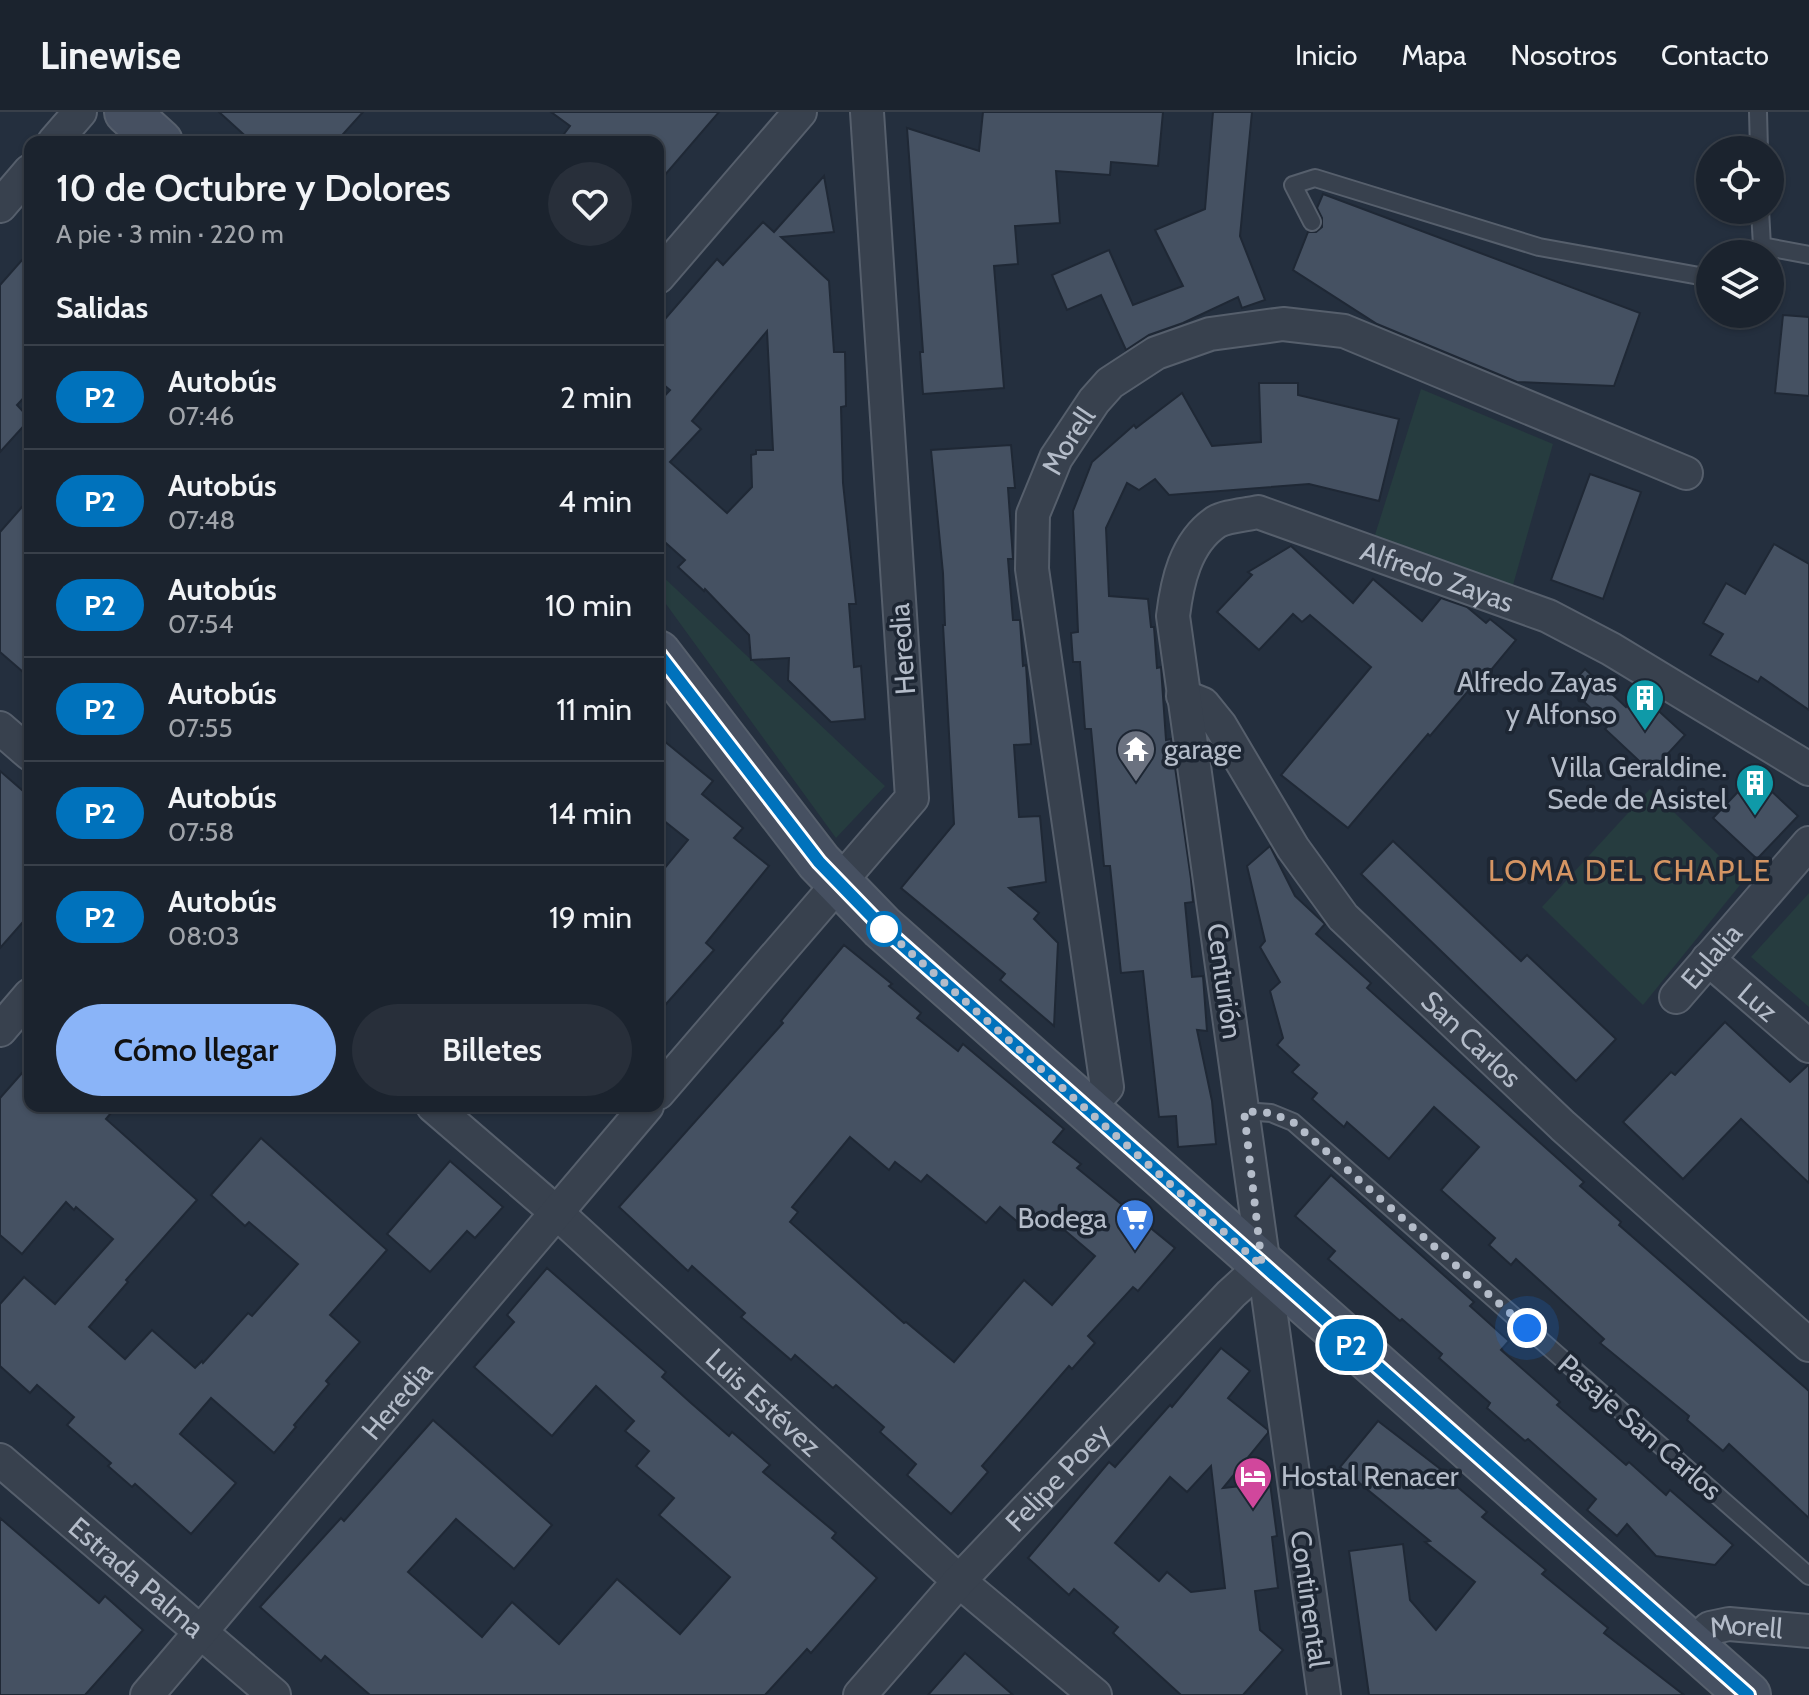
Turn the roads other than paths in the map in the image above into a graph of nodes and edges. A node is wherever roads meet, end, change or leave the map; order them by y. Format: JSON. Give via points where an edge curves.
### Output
{"nodes":[{"id":1,"x":80,"y":112,"type":"edge"},
{"id":2,"x":127,"y":112,"type":"edge"},
{"id":3,"x":800,"y":112,"type":"edge"},
{"id":4,"x":867,"y":112,"type":"edge"},
{"id":5,"x":1758,"y":112,"type":"edge"},
{"id":6,"x":59,"y":136,"type":"edge"},
{"id":7,"x":153,"y":136,"type":"edge"},
{"id":8,"x":1759,"y":136,"type":"edge"},
{"id":9,"x":24,"y":178,"type":"edge"},
{"id":10,"x":0,"y":206,"type":"edge"},
{"id":11,"x":1312,"y":222,"type":"dead end"},
{"id":12,"x":1784,"y":253,"type":"edge"},
{"id":13,"x":1809,"y":255,"type":"edge"},
{"id":14,"x":664,"y":270,"type":"edge"},
{"id":15,"x":1696,"y":275,"type":"edge"},
{"id":16,"x":1686,"y":473,"type":"dead end"},
{"id":17,"x":664,"y":661,"type":"edge"},
{"id":18,"x":1183,"y":696,"type":"junction"},
{"id":19,"x":0,"y":728,"type":"edge"},
{"id":20,"x":24,"y":749,"type":"edge"},
{"id":21,"x":1809,"y":769,"type":"edge"},
{"id":22,"x":1809,"y":843,"type":"edge"},
{"id":23,"x":839,"y":883,"type":"junction"},
{"id":24,"x":1708,"y":959,"type":"junction"},
{"id":25,"x":1676,"y":997,"type":"dead end"},
{"id":26,"x":24,"y":1002,"type":"edge"},
{"id":27,"x":0,"y":1030,"type":"edge"},
{"id":28,"x":1809,"y":1046,"type":"edge"},
{"id":29,"x":664,"y":1086,"type":"edge"},
{"id":30,"x":1088,"y":1108,"type":"junction"},
{"id":31,"x":1244,"y":1111,"type":"junction"},
{"id":32,"x":440,"y":1112,"type":"edge"},
{"id":33,"x":642,"y":1112,"type":"edge"},
{"id":34,"x":556,"y":1212,"type":"junction"},
{"id":35,"x":1262,"y":1266,"type":"junction"},
{"id":36,"x":1809,"y":1345,"type":"edge"},
{"id":37,"x":0,"y":1460,"type":"edge"},
{"id":38,"x":1809,"y":1576,"type":"edge"},
{"id":39,"x":959,"y":1581,"type":"junction"},
{"id":40,"x":1809,"y":1631,"type":"edge"},
{"id":41,"x":202,"y":1633,"type":"junction"},
{"id":42,"x":1691,"y":1645,"type":"junction"},
{"id":43,"x":147,"y":1695,"type":"edge"},
{"id":44,"x":274,"y":1695,"type":"edge"},
{"id":45,"x":860,"y":1695,"type":"edge"},
{"id":46,"x":1095,"y":1695,"type":"edge"},
{"id":47,"x":1324,"y":1695,"type":"edge"},
{"id":48,"x":1748,"y":1695,"type":"edge"}],
"edges":[{"from":1,"to":6,"type":"street"},
{"from":2,"to":7,"type":"main road"},
{"from":3,"to":14,"type":"street"},
{"from":4,"to":23,"type":"street","name":"Heredia","via":[[912,798]]},
{"from":5,"to":8,"type":"lane"},
{"from":9,"to":10,"type":"street"},
{"from":11,"to":15,"type":"lane","via":[[1293,185],[1315,178],[1539,247]]},
{"from":12,"to":13,"type":"lane"},
{"from":16,"to":30,"type":"street","name":"Morell","via":[[1344,331],[1283,324],[1210,334],[1156,353],[1110,383],[1056,458],[1033,514],[1032,569],[1107,1087]]},
{"from":17,"to":23,"type":"main road"},
{"from":18,"to":21,"type":"street","name":"Alfredo Zayas","via":[[1173,616],[1177,581],[1194,544],[1217,521],[1258,512],[1548,616]]},
{"from":18,"to":31,"type":"street","name":"Centurión"},
{"from":18,"to":36,"type":"street","name":"San Carlos","via":[[1203,704],[1220,725],[1293,848],[1343,917],[1563,1126]]},
{"from":19,"to":20,"type":"street"},
{"from":22,"to":24,"type":"street","name":"Eulalia"},
{"from":23,"to":29,"type":"street","name":"Heredia"},
{"from":23,"to":30,"type":"main road"},
{"from":24,"to":25,"type":"street","name":"Eulalia"},
{"from":24,"to":28,"type":"street","name":"Luz"},
{"from":26,"to":27,"type":"street"},
{"from":30,"to":35,"type":"main road"},
{"from":31,"to":35,"type":"street","name":"Centurión"},
{"from":31,"to":38,"type":"lane","name":"Pasaje San Carlos","via":[[1293,1122]]},
{"from":32,"to":34,"type":"street","name":"Luis Estévez"},
{"from":33,"to":34,"type":"street","name":"Heredia"},
{"from":34,"to":39,"type":"street","name":"Luis Estévez"},
{"from":34,"to":41,"type":"street","name":"Heredia"},
{"from":35,"to":39,"type":"street","name":"Felipe Poey"},
{"from":35,"to":42,"type":"main road"},
{"from":35,"to":47,"type":"street","name":"Continental"},
{"from":37,"to":41,"type":"street","name":"Estrada Palma"},
{"from":39,"to":45,"type":"street","name":"Felipe Poey"},
{"from":39,"to":46,"type":"street","name":"Luis Estévez"},
{"from":40,"to":42,"type":"street","name":"Morell","via":[[1729,1624],[1710,1628]]},
{"from":41,"to":43,"type":"street","name":"Heredia"},
{"from":41,"to":44,"type":"street","name":"Estrada Palma"},
{"from":42,"to":48,"type":"main road"}]}
